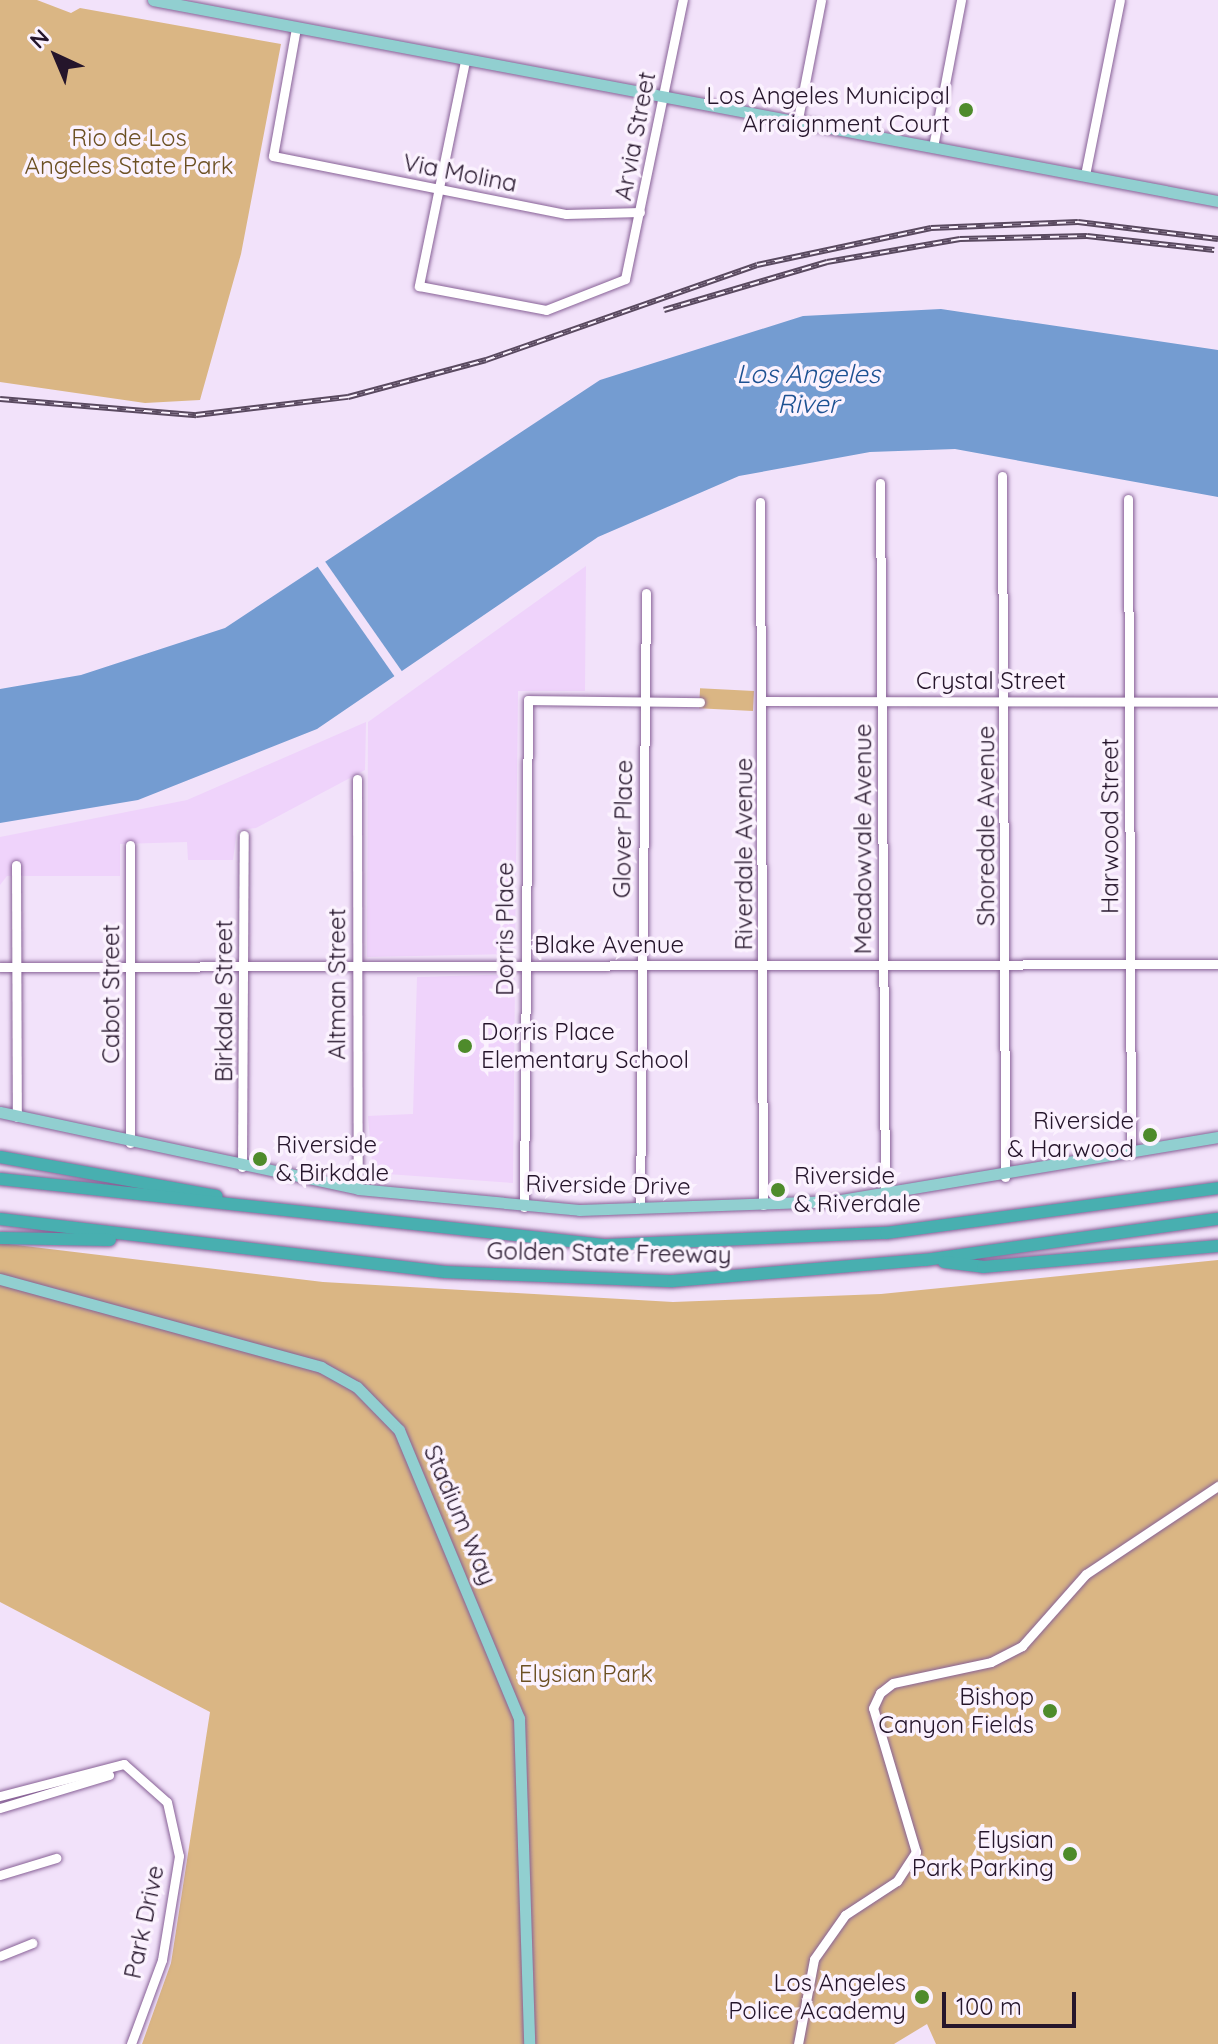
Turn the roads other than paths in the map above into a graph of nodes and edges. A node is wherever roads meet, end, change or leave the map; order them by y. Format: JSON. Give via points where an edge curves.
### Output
{"nodes":[{"id":1,"x":153,"y":0,"type":"edge"},
{"id":2,"x":683,"y":0,"type":"edge"},
{"id":3,"x":821,"y":0,"type":"edge"},
{"id":4,"x":961,"y":0,"type":"edge"},
{"id":5,"x":1120,"y":0,"type":"edge"},
{"id":6,"x":199,"y":4,"type":"edge"},
{"id":7,"x":296,"y":28,"type":"junction"},
{"id":8,"x":465,"y":61,"type":"junction"},
{"id":9,"x":662,"y":100,"type":"junction"},
{"id":10,"x":797,"y":124,"type":"junction"},
{"id":11,"x":933,"y":147,"type":"junction"},
{"id":12,"x":1085,"y":175,"type":"junction"},
{"id":13,"x":439,"y":189,"type":"junction"},
{"id":14,"x":1218,"y":201,"type":"edge"},
{"id":15,"x":640,"y":212,"type":"junction"},
{"id":16,"x":1002,"y":476,"type":"dead end"},
{"id":17,"x":880,"y":483,"type":"dead end"},
{"id":18,"x":1128,"y":499,"type":"dead end"},
{"id":19,"x":760,"y":502,"type":"dead end"},
{"id":20,"x":646,"y":593,"type":"dead end"},
{"id":21,"x":884,"y":700,"type":"junction"},
{"id":22,"x":645,"y":701,"type":"junction"},
{"id":23,"x":764,"y":701,"type":"junction"},
{"id":24,"x":1005,"y":701,"type":"junction"},
{"id":25,"x":1130,"y":701,"type":"junction"},
{"id":26,"x":700,"y":702,"type":"dead end"},
{"id":27,"x":1218,"y":702,"type":"edge"},
{"id":28,"x":357,"y":779,"type":"dead end"},
{"id":29,"x":244,"y":835,"type":"dead end"},
{"id":30,"x":130,"y":845,"type":"dead end"},
{"id":31,"x":16,"y":865,"type":"dead end"},
{"id":32,"x":1130,"y":964,"type":"junction"},
{"id":33,"x":1218,"y":964,"type":"edge"},
{"id":34,"x":525,"y":965,"type":"junction"},
{"id":35,"x":642,"y":965,"type":"junction"},
{"id":36,"x":883,"y":965,"type":"junction"},
{"id":37,"x":1006,"y":965,"type":"junction"},
{"id":38,"x":764,"y":966,"type":"junction"},
{"id":39,"x":0,"y":967,"type":"edge"},
{"id":40,"x":19,"y":967,"type":"junction"},
{"id":41,"x":131,"y":967,"type":"junction"},
{"id":42,"x":245,"y":967,"type":"junction"},
{"id":43,"x":358,"y":967,"type":"junction"},
{"id":44,"x":0,"y":1112,"type":"edge"},
{"id":45,"x":17,"y":1117,"type":"junction"},
{"id":46,"x":1218,"y":1137,"type":"edge"},
{"id":47,"x":130,"y":1143,"type":"junction"},
{"id":48,"x":1131,"y":1152,"type":"junction"},
{"id":49,"x":0,"y":1157,"type":"edge"},
{"id":50,"x":242,"y":1167,"type":"junction"},
{"id":51,"x":1005,"y":1177,"type":"junction"},
{"id":52,"x":0,"y":1179,"type":"edge"},
{"id":53,"x":1216,"y":1188,"type":"edge"},
{"id":54,"x":358,"y":1189,"type":"junction"},
{"id":55,"x":885,"y":1196,"type":"junction"},
{"id":56,"x":763,"y":1205,"type":"junction"},
{"id":57,"x":524,"y":1207,"type":"junction"},
{"id":58,"x":640,"y":1208,"type":"junction"},
{"id":59,"x":274,"y":1209,"type":"junction"},
{"id":60,"x":0,"y":1219,"type":"edge"},
{"id":61,"x":1218,"y":1219,"type":"edge"},
{"id":62,"x":0,"y":1238,"type":"edge"},
{"id":63,"x":157,"y":1240,"type":"junction"},
{"id":64,"x":1214,"y":1246,"type":"edge"},
{"id":65,"x":925,"y":1260,"type":"junction"},
{"id":66,"x":0,"y":1279,"type":"edge"},
{"id":67,"x":1218,"y":1486,"type":"edge"},
{"id":68,"x":109,"y":1775,"type":"dead end"},
{"id":69,"x":0,"y":1796,"type":"edge"},
{"id":70,"x":0,"y":1808,"type":"edge"},
{"id":71,"x":56,"y":1858,"type":"dead end"},
{"id":72,"x":0,"y":1875,"type":"edge"},
{"id":73,"x":33,"y":1943,"type":"dead end"},
{"id":74,"x":0,"y":1956,"type":"edge"},
{"id":75,"x":131,"y":2044,"type":"edge"},
{"id":76,"x":529,"y":2044,"type":"edge"},
{"id":77,"x":798,"y":2044,"type":"edge"}],
"edges":[{"from":1,"to":6,"type":"main road"},
{"from":2,"to":9,"type":"street","name":"Arvia Street"},
{"from":3,"to":10,"type":"street"},
{"from":4,"to":11,"type":"street"},
{"from":5,"to":12,"type":"street"},
{"from":6,"to":7,"type":"main road"},
{"from":7,"to":8,"type":"main road"},
{"from":7,"to":13,"type":"street","name":"Via Molina","via":[[273,156]]},
{"from":8,"to":9,"type":"main road"},
{"from":8,"to":13,"type":"street"},
{"from":9,"to":10,"type":"main road"},
{"from":9,"to":15,"type":"street","name":"Arvia Street"},
{"from":10,"to":11,"type":"main road"},
{"from":11,"to":12,"type":"main road"},
{"from":12,"to":14,"type":"main road"},
{"from":13,"to":15,"type":"street","name":"Via Molina","via":[[566,214]]},
{"from":13,"to":15,"type":"street","name":"Arvia Street","via":[[419,286],[546,310],[625,279]]},
{"from":16,"to":24,"type":"street","name":"Shoredale Avenue"},
{"from":17,"to":21,"type":"street","name":"Meadowvale Avenue"},
{"from":18,"to":25,"type":"street","name":"Harwood Street"},
{"from":19,"to":23,"type":"street","name":"Riverdale Avenue"},
{"from":20,"to":22,"type":"street","name":"Glover Place"},
{"from":21,"to":23,"type":"street","name":"Crystal Street"},
{"from":21,"to":24,"type":"street","name":"Crystal Street"},
{"from":21,"to":36,"type":"street","name":"Meadowvale Avenue"},
{"from":22,"to":26,"type":"street"},
{"from":22,"to":34,"type":"street","name":"Dorris Place","via":[[528,700]]},
{"from":22,"to":35,"type":"street","name":"Glover Place"},
{"from":23,"to":38,"type":"street","name":"Riverdale Avenue"},
{"from":24,"to":25,"type":"street","name":"Crystal Street"},
{"from":24,"to":37,"type":"street","name":"Shoredale Avenue"},
{"from":25,"to":27,"type":"street","name":"Crystal Street"},
{"from":25,"to":32,"type":"street","name":"Harwood Street"},
{"from":28,"to":43,"type":"street","name":"Altman Street"},
{"from":29,"to":42,"type":"street","name":"Birkdale Street"},
{"from":30,"to":41,"type":"street","name":"Cabot Street"},
{"from":31,"to":40,"type":"street"},
{"from":32,"to":33,"type":"street","name":"Blake Avenue"},
{"from":32,"to":37,"type":"street","name":"Blake Avenue"},
{"from":32,"to":48,"type":"street","name":"Harwood Street"},
{"from":34,"to":35,"type":"street","name":"Blake Avenue"},
{"from":34,"to":43,"type":"street","name":"Blake Avenue"},
{"from":34,"to":57,"type":"street","name":"Dorris Place"},
{"from":35,"to":38,"type":"street","name":"Blake Avenue"},
{"from":35,"to":58,"type":"street","name":"Glover Place"},
{"from":36,"to":37,"type":"street","name":"Blake Avenue"},
{"from":36,"to":38,"type":"street","name":"Blake Avenue"},
{"from":36,"to":55,"type":"street","name":"Meadowvale Avenue"},
{"from":37,"to":51,"type":"street","name":"Shoredale Avenue"},
{"from":38,"to":56,"type":"street","name":"Riverdale Avenue"},
{"from":39,"to":40,"type":"street","name":"Blake Avenue"},
{"from":40,"to":41,"type":"street","name":"Blake Avenue"},
{"from":40,"to":45,"type":"street"},
{"from":41,"to":42,"type":"street","name":"Blake Avenue"},
{"from":41,"to":47,"type":"street","name":"Cabot Street"},
{"from":42,"to":43,"type":"street","name":"Blake Avenue"},
{"from":42,"to":50,"type":"street","name":"Birkdale Street"},
{"from":43,"to":54,"type":"street","name":"Altman Street"},
{"from":44,"to":45,"type":"main road","name":"Riverside Drive"},
{"from":45,"to":47,"type":"main road","name":"Riverside Drive"},
{"from":46,"to":48,"type":"main road","name":"Riverside Drive"},
{"from":47,"to":50,"type":"main road","name":"Riverside Drive"},
{"from":48,"to":51,"type":"main road","name":"Riverside Drive"},
{"from":49,"to":59,"type":"highway"},
{"from":50,"to":54,"type":"main road","name":"Riverside Drive"},
{"from":51,"to":55,"type":"main road","name":"Riverside Drive"},
{"from":52,"to":59,"type":"highway","name":"Golden State Freeway"},
{"from":53,"to":59,"type":"highway","name":"Golden State Freeway","via":[[886,1233],[704,1244],[606,1245]]},
{"from":54,"to":57,"type":"main road","name":"Riverside Drive"},
{"from":55,"to":56,"type":"main road","name":"Riverside Drive"},
{"from":56,"to":58,"type":"main road","name":"Riverside Drive"},
{"from":57,"to":58,"type":"main road","name":"Riverside Drive"},
{"from":60,"to":63,"type":"highway","name":"Golden State Freeway"},
{"from":61,"to":65,"type":"highway","name":"Golden State Freeway"},
{"from":62,"to":63,"type":"highway"},
{"from":63,"to":65,"type":"highway","name":"Golden State Freeway","via":[[551,1279],[673,1281]]},
{"from":64,"to":65,"type":"highway","via":[[983,1267]]},
{"from":66,"to":76,"type":"main road","name":"Stadium Way","via":[[321,1367],[357,1387],[399,1430],[519,1718]]},
{"from":67,"to":77,"type":"street","via":[[1086,1574],[1022,1646],[991,1662],[893,1683],[880,1693],[873,1708],[916,1852],[897,1881],[845,1915],[814,1959]]},
{"from":68,"to":70,"type":"street"},
{"from":69,"to":75,"type":"street","name":"Park Drive","via":[[124,1764],[167,1802],[179,1856],[162,1960]]},
{"from":71,"to":72,"type":"street"},
{"from":73,"to":74,"type":"street"}]}
